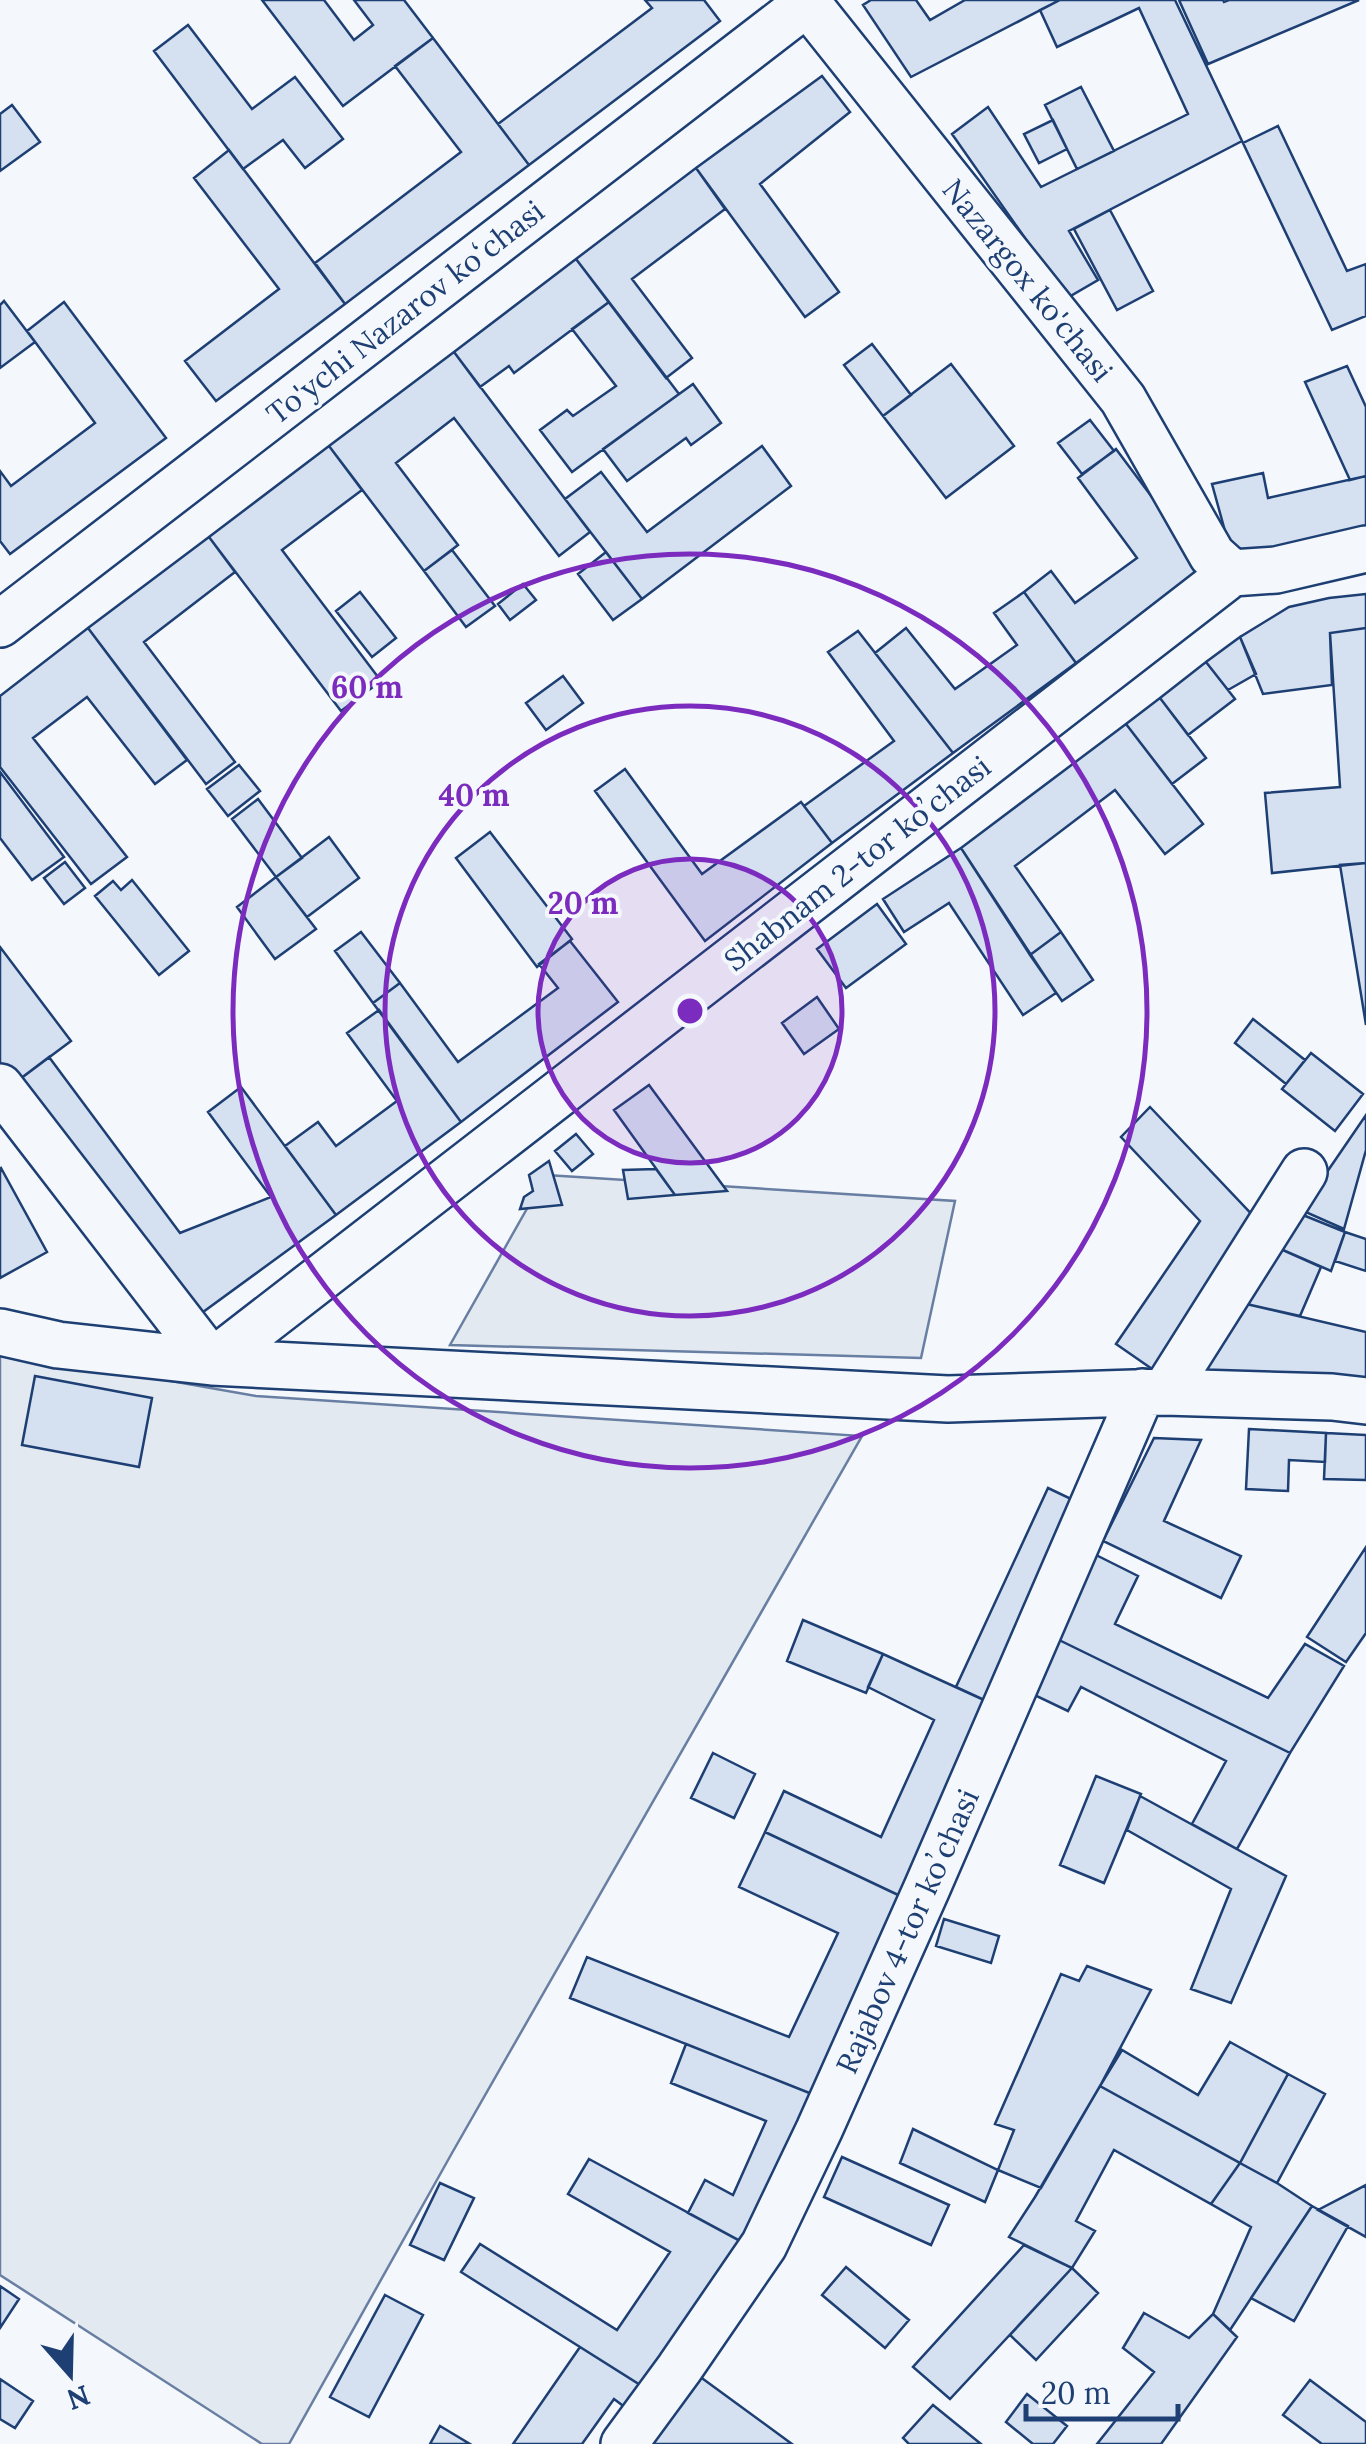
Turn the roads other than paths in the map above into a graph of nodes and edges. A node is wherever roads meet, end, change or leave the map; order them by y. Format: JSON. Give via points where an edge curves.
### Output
{"nodes":[{"id":1,"x":808,"y":1,"type":"edge"},
{"id":2,"x":1366,"y":549,"type":"edge"},
{"id":3,"x":1232,"y":572,"type":"junction"},
{"id":4,"x":0,"y":624,"type":"edge"},
{"id":5,"x":0,"y":1086,"type":"edge"},
{"id":6,"x":1304,"y":1172,"type":"dead end"},
{"id":7,"x":0,"y":1332,"type":"edge"},
{"id":8,"x":212,"y":1362,"type":"junction"},
{"id":9,"x":1154,"y":1392,"type":"junction"},
{"id":10,"x":1366,"y":1401,"type":"edge"},
{"id":11,"x":624,"y":2444,"type":"edge"}],
"edges":[{"from":1,"to":3,"type":"street","name":"Nazargox ko'chasi","via":[[1123,399],[1205,544]]},
{"from":1,"to":4,"type":"street","name":"To'ychi Nazarov koʻchasi"},
{"from":2,"to":3,"type":"street","via":[[1276,570]]},
{"from":3,"to":8,"type":"street","name":"Shabnam 2-tor koʼchasi"},
{"from":5,"to":8,"type":"street"},
{"from":6,"to":9,"type":"street","name":"Rajabov 4-tor koʼchasi"},
{"from":7,"to":8,"type":"street"},
{"from":8,"to":9,"type":"street","via":[[948,1398]]},
{"from":9,"to":10,"type":"street"},
{"from":9,"to":11,"type":"street","name":"Rajabov 4-tor koʼchasi","via":[[764,2246]]}]}
